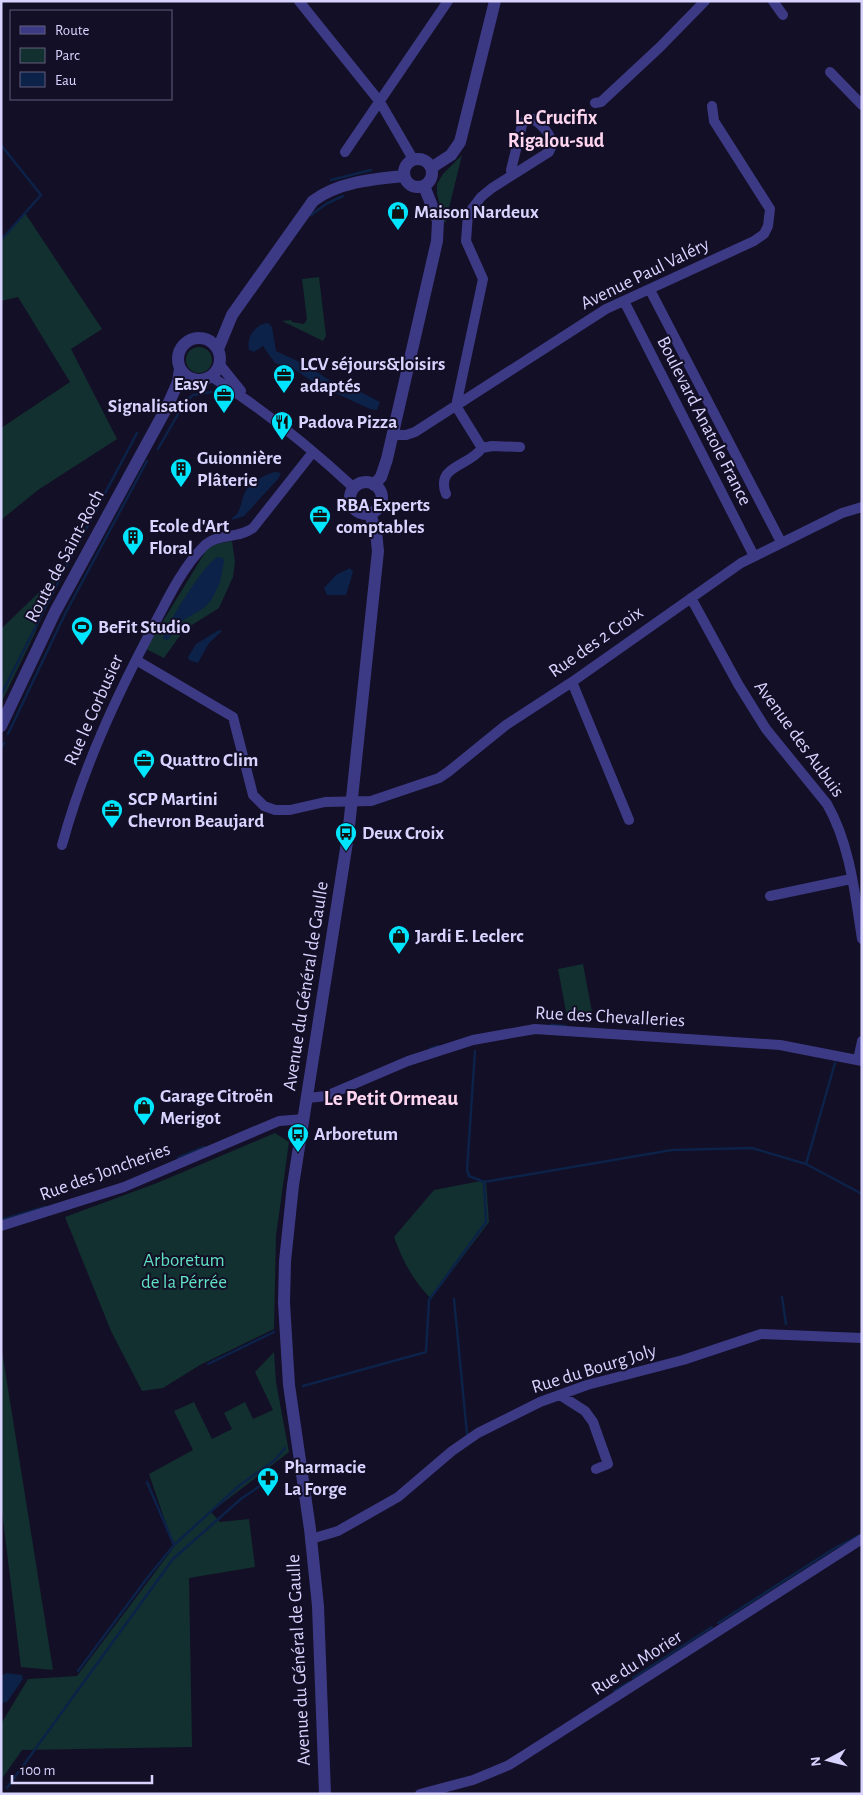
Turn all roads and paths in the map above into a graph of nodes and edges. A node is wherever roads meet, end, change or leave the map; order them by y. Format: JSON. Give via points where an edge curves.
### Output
{"nodes":[{"id":1,"x":299,"y":1,"type":"edge"},
{"id":2,"x":448,"y":1,"type":"edge"},
{"id":3,"x":496,"y":1,"type":"edge"},
{"id":4,"x":705,"y":1,"type":"edge"},
{"id":5,"x":773,"y":1,"type":"edge"},
{"id":6,"x":783,"y":15,"type":"dead end"},
{"id":7,"x":830,"y":72,"type":"dead end"},
{"id":8,"x":380,"y":102,"type":"junction"},
{"id":9,"x":595,"y":103,"type":"dead end"},
{"id":10,"x":712,"y":106,"type":"dead end"},
{"id":11,"x":862,"y":106,"type":"edge"},
{"id":12,"x":345,"y":152,"type":"dead end"},
{"id":13,"x":413,"y":159,"type":"junction"},
{"id":14,"x":431,"y":168,"type":"junction"},
{"id":15,"x":512,"y":175,"type":"junction"},
{"id":16,"x":404,"y":176,"type":"junction"},
{"id":17,"x":424,"y":186,"type":"junction"},
{"id":18,"x":650,"y":290,"type":"junction"},
{"id":19,"x":624,"y":301,"type":"junction"},
{"id":20,"x":232,"y":315,"type":"junction"},
{"id":21,"x":200,"y":338,"type":"junction"},
{"id":22,"x":218,"y":349,"type":"junction"},
{"id":23,"x":220,"y":364,"type":"junction"},
{"id":24,"x":180,"y":370,"type":"junction"},
{"id":25,"x":212,"y":376,"type":"junction"},
{"id":26,"x":194,"y":380,"type":"junction"},
{"id":27,"x":248,"y":400,"type":"junction"},
{"id":28,"x":456,"y":406,"type":"junction"},
{"id":29,"x":167,"y":407,"type":"junction"},
{"id":30,"x":393,"y":435,"type":"junction"},
{"id":31,"x":520,"y":447,"type":"dead end"},
{"id":32,"x":482,"y":448,"type":"junction"},
{"id":33,"x":314,"y":452,"type":"junction"},
{"id":34,"x":374,"y":485,"type":"junction"},
{"id":35,"x":354,"y":488,"type":"junction"},
{"id":36,"x":446,"y":494,"type":"dead end"},
{"id":37,"x":862,"y":507,"type":"edge"},
{"id":38,"x":370,"y":514,"type":"junction"},
{"id":39,"x":781,"y":542,"type":"junction"},
{"id":40,"x":754,"y":556,"type":"junction"},
{"id":41,"x":691,"y":598,"type":"junction"},
{"id":42,"x":136,"y":660,"type":"junction"},
{"id":43,"x":572,"y":682,"type":"junction"},
{"id":44,"x":1,"y":726,"type":"edge"},
{"id":45,"x":352,"y":802,"type":"junction"},
{"id":46,"x":629,"y":820,"type":"dead end"},
{"id":47,"x":62,"y":845,"type":"dead end"},
{"id":48,"x":851,"y":879,"type":"junction"},
{"id":49,"x":770,"y":896,"type":"dead end"},
{"id":50,"x":862,"y":939,"type":"edge"},
{"id":51,"x":862,"y":1041,"type":"edge"},
{"id":52,"x":860,"y":1060,"type":"edge"},
{"id":53,"x":308,"y":1098,"type":"junction"},
{"id":54,"x":304,"y":1119,"type":"junction"},
{"id":55,"x":1,"y":1226,"type":"edge"},
{"id":56,"x":862,"y":1338,"type":"edge"},
{"id":57,"x":560,"y":1395,"type":"junction"},
{"id":58,"x":596,"y":1469,"type":"dead end"},
{"id":59,"x":311,"y":1539,"type":"junction"},
{"id":60,"x":862,"y":1540,"type":"edge"},
{"id":61,"x":325,"y":1794,"type":"edge"},
{"id":62,"x":420,"y":1794,"type":"edge"}],
"edges":[{"from":1,"to":8,"type":"street"},
{"from":2,"to":8,"type":"street"},
{"from":3,"to":14,"type":"street","via":[[460,142],[451,155]]},
{"from":4,"to":9,"type":"street","via":[[601,102]]},
{"from":5,"to":6,"type":"street"},
{"from":7,"to":11,"type":"street"},
{"from":8,"to":12,"type":"street"},
{"from":8,"to":13,"type":"street"},
{"from":10,"to":18,"type":"street","name":"Avenue Paul Valéry","via":[[714,121],[770,209],[768,226],[764,234],[754,241]]},
{"from":13,"to":14,"type":"street","via":[[426,161]]},
{"from":13,"to":16,"type":"street","via":[[404,168]]},
{"from":14,"to":17,"type":"street","via":[[430,180]]},
{"from":15,"to":15,"type":"street","via":[[552,148],[551,138],[533,119],[522,125]]},
{"from":15,"to":28,"type":"street","via":[[480,197],[468,214],[466,241],[483,279]]},
{"from":16,"to":17,"type":"street","via":[[412,186]]},
{"from":16,"to":20,"type":"street","via":[[355,183],[317,198],[305,210]]},
{"from":17,"to":30,"type":"street","via":[[434,207],[438,232]]},
{"from":18,"to":19,"type":"street","name":"Avenue Paul Valéry"},
{"from":18,"to":39,"type":"street","name":"Boulevard Anatole France"},
{"from":19,"to":28,"type":"street","name":"Avenue Paul Valéry","via":[[598,314]]},
{"from":19,"to":40,"type":"street","name":"Boulevard Anatole France"},
{"from":20,"to":21,"type":"street"},
{"from":20,"to":22,"type":"street"},
{"from":21,"to":22,"type":"street","via":[[210,341]]},
{"from":21,"to":24,"type":"street","via":[[192,339],[181,348],[178,355]]},
{"from":22,"to":23,"type":"street"},
{"from":23,"to":25,"type":"street"},
{"from":23,"to":27,"type":"street"},
{"from":24,"to":26,"type":"street"},
{"from":24,"to":29,"type":"street","name":"Route de Saint-Roch"},
{"from":25,"to":26,"type":"street"},
{"from":25,"to":27,"type":"street"},
{"from":26,"to":29,"type":"street","name":"Route de Saint-Roch"},
{"from":27,"to":33,"type":"street"},
{"from":28,"to":30,"type":"street","name":"Avenue Paul Valéry","via":[[410,434]]},
{"from":28,"to":32,"type":"street"},
{"from":29,"to":44,"type":"street","name":"Route de Saint-Roch","via":[[55,612]]},
{"from":30,"to":34,"type":"street","via":[[381,477]]},
{"from":31,"to":32,"type":"street"},
{"from":32,"to":36,"type":"street","via":[[445,476],[442,483]]},
{"from":33,"to":35,"type":"street"},
{"from":33,"to":42,"type":"street","name":"Rue le Corbusier","via":[[252,528],[213,540],[198,553],[167,601]]},
{"from":34,"to":35,"type":"street","via":[[366,483]]},
{"from":34,"to":38,"type":"street","via":[[381,493],[381,503]]},
{"from":35,"to":38,"type":"street","via":[[350,496],[351,505],[361,514]]},
{"from":37,"to":39,"type":"street","name":"Rue des 2 Croix"},
{"from":38,"to":45,"type":"street","name":"Avenue du Général de Gaulle","via":[[378,551]]},
{"from":39,"to":40,"type":"street","name":"Rue des 2 Croix"},
{"from":40,"to":41,"type":"street","name":"Rue des 2 Croix"},
{"from":41,"to":43,"type":"street","name":"Rue des 2 Croix"},
{"from":41,"to":48,"type":"street","name":"Avenue des Aubuis","via":[[766,729],[831,811],[841,834]]},
{"from":42,"to":45,"type":"street","name":"Rue des 2 Croix","via":[[233,717],[253,795],[264,806],[283,811],[325,802]]},
{"from":42,"to":47,"type":"street","name":"Rue le Corbusier","via":[[82,781]]},
{"from":43,"to":45,"type":"street","name":"Rue des 2 Croix","via":[[506,725],[439,778],[371,801]]},
{"from":43,"to":46,"type":"street"},
{"from":45,"to":53,"type":"street","name":"Avenue du Général de Gaulle"},
{"from":48,"to":49,"type":"street"},
{"from":48,"to":50,"type":"street","name":"Avenue des Aubuis"},
{"from":51,"to":52,"type":"street"},
{"from":52,"to":53,"type":"street","name":"Rue des Chevalleries","via":[[780,1045],[535,1029],[472,1040],[408,1061],[326,1096]]},
{"from":53,"to":54,"type":"street","name":"Avenue du Général de Gaulle"},
{"from":54,"to":55,"type":"street","name":"Rue des Joncheries","via":[[279,1121],[124,1187]]},
{"from":54,"to":59,"type":"street","name":"Avenue du Général de Gaulle","via":[[288,1221],[284,1303],[289,1384]]},
{"from":56,"to":57,"type":"street","name":"Rue du Bourg Joly","via":[[761,1334]]},
{"from":57,"to":58,"type":"street","via":[[585,1411],[593,1422],[608,1464]]},
{"from":57,"to":59,"type":"street","name":"Rue du Bourg Joly","via":[[478,1432],[398,1497],[338,1531]]},
{"from":59,"to":61,"type":"street","name":"Avenue du Général de Gaulle","via":[[318,1606]]},
{"from":60,"to":62,"type":"street","name":"Rue du Morier","via":[[509,1765],[473,1780]]}]}
